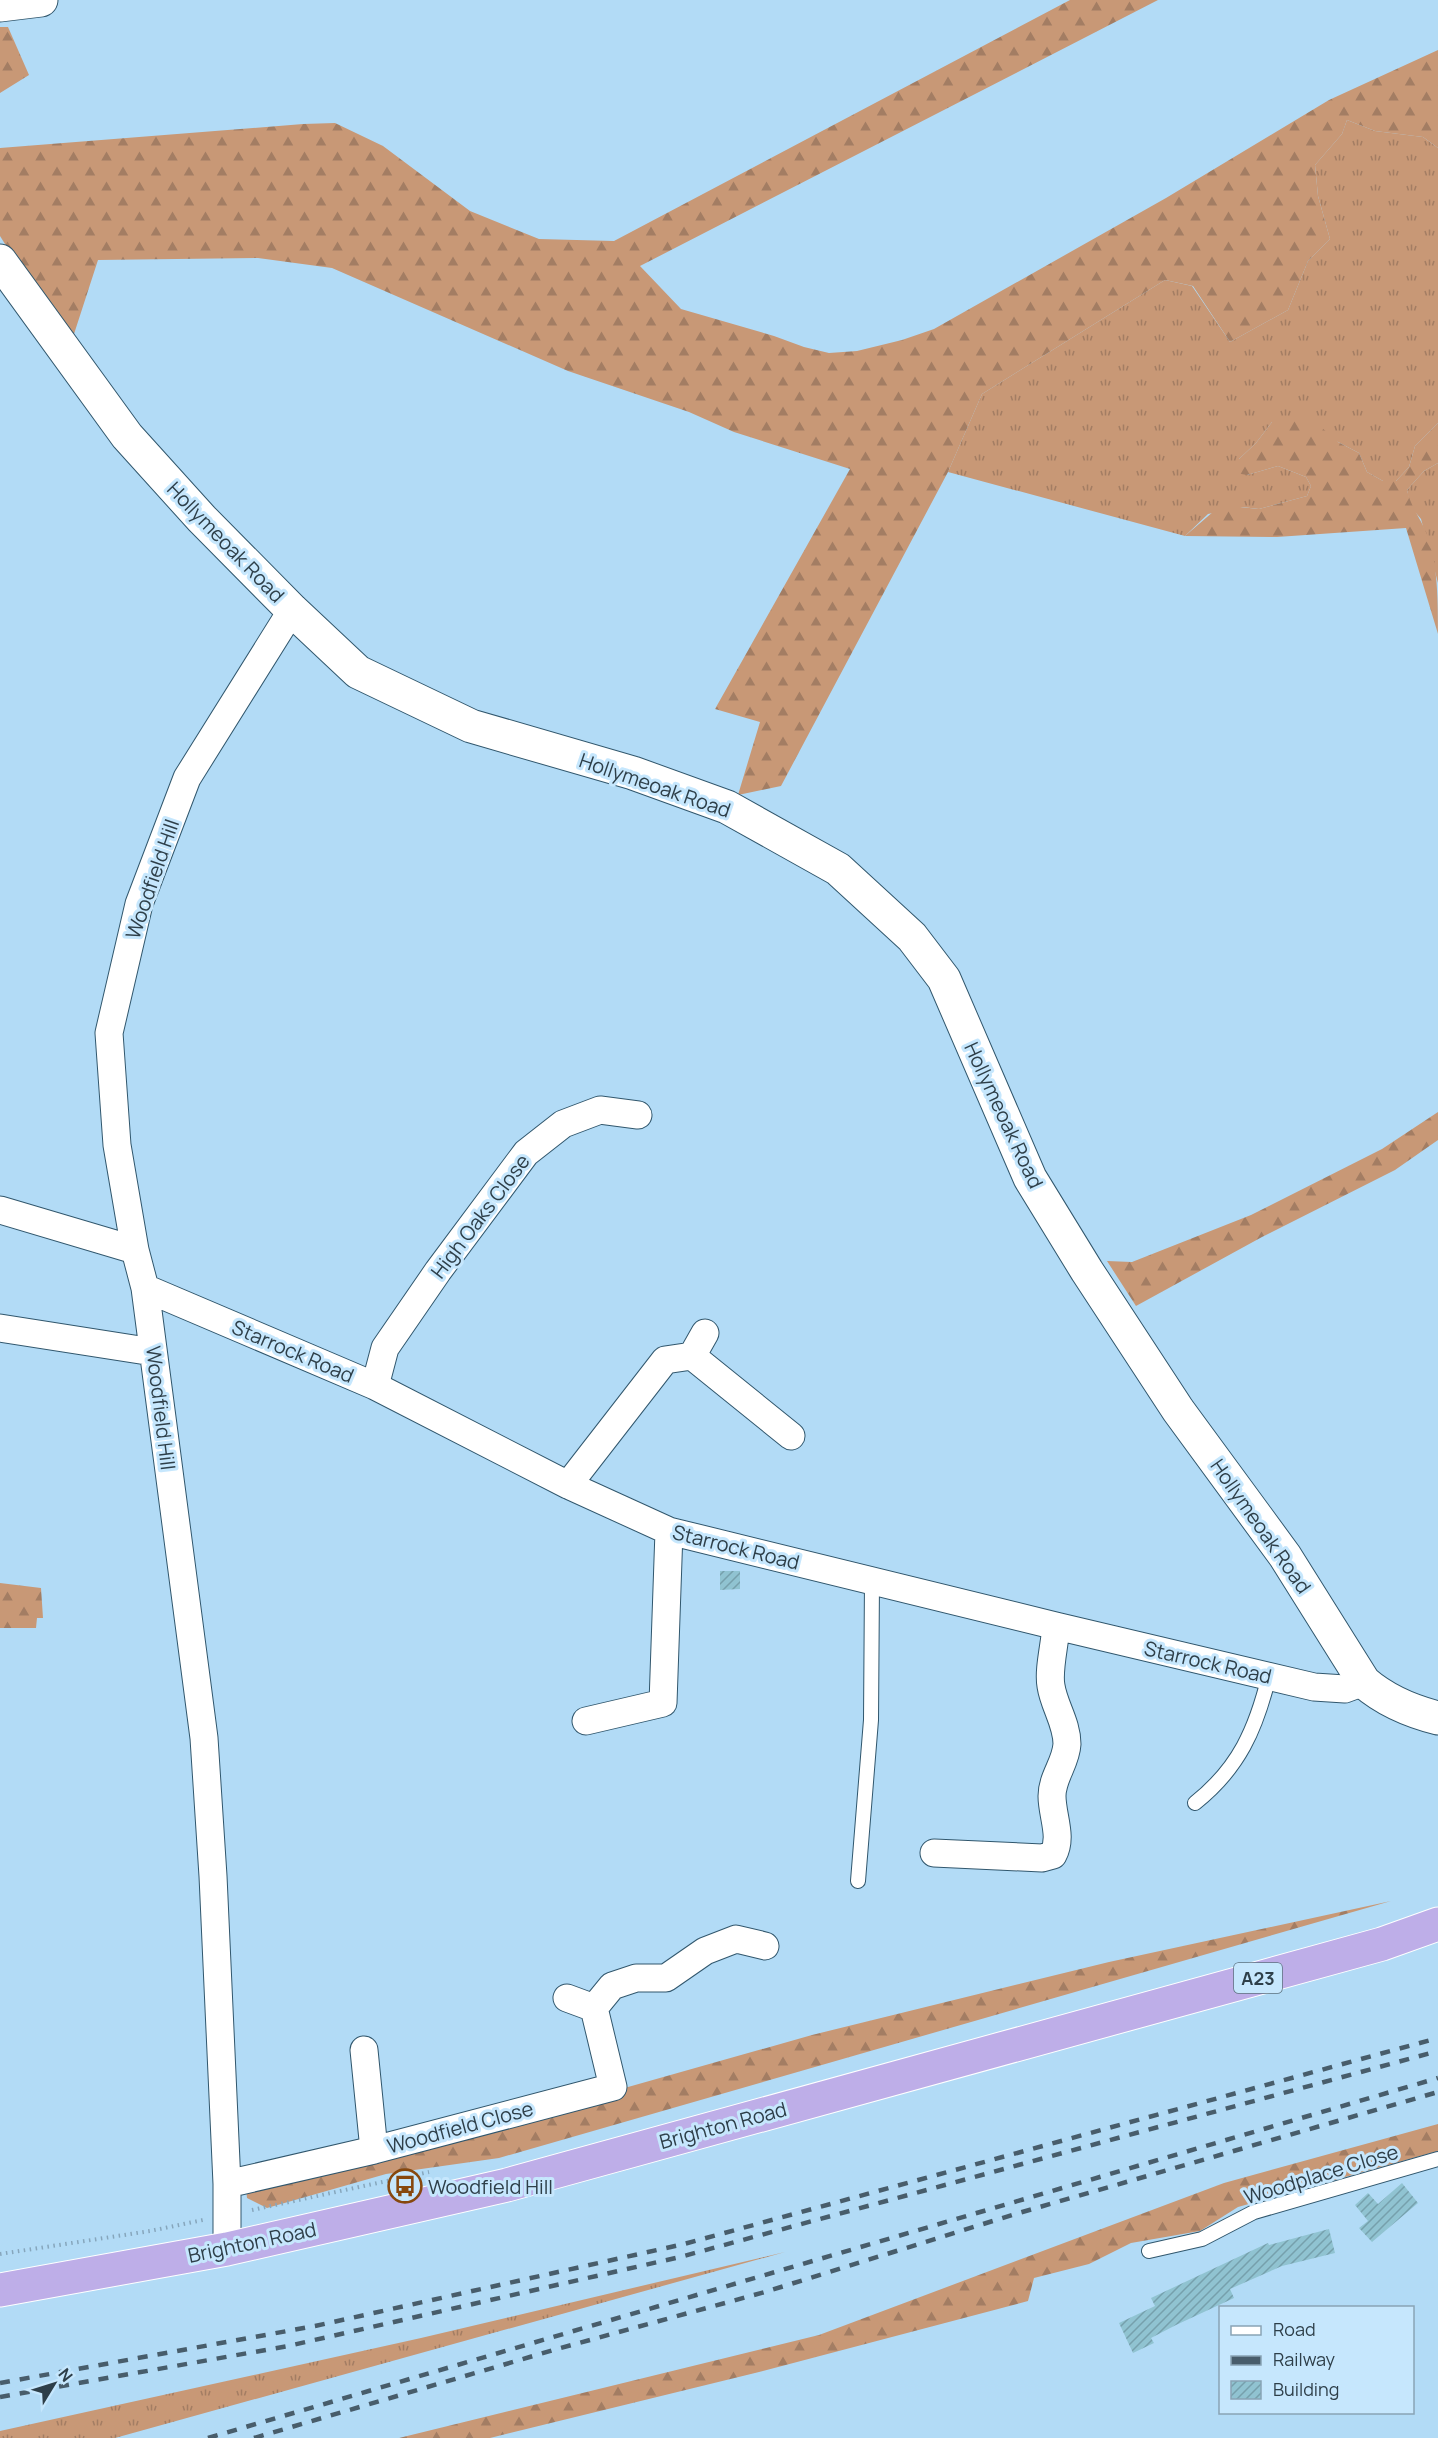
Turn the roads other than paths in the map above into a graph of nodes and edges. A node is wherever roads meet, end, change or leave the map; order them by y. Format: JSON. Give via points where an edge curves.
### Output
{"nodes":[{"id":1,"x":41,"y":0,"type":"edge"},
{"id":2,"x":0,"y":5,"type":"edge"},
{"id":3,"x":0,"y":261,"type":"edge"},
{"id":4,"x":292,"y":610,"type":"junction"},
{"id":5,"x":638,"y":1115,"type":"dead end"},
{"id":6,"x":0,"y":1210,"type":"edge"},
{"id":7,"x":135,"y":1250,"type":"junction"},
{"id":8,"x":145,"y":1288,"type":"junction"},
{"id":9,"x":0,"y":1328,"type":"edge"},
{"id":10,"x":153,"y":1352,"type":"junction"},
{"id":11,"x":375,"y":1386,"type":"junction"},
{"id":12,"x":790,"y":1436,"type":"dead end"},
{"id":13,"x":568,"y":1485,"type":"junction"},
{"id":14,"x":669,"y":1531,"type":"junction"},
{"id":15,"x":872,"y":1581,"type":"junction"},
{"id":16,"x":1056,"y":1626,"type":"junction"},
{"id":17,"x":1269,"y":1676,"type":"junction"},
{"id":18,"x":1364,"y":1682,"type":"junction"},
{"id":19,"x":1438,"y":1718,"type":"edge"},
{"id":20,"x":586,"y":1721,"type":"dead end"},
{"id":21,"x":1195,"y":1803,"type":"dead end"},
{"id":22,"x":934,"y":1853,"type":"dead end"},
{"id":23,"x":858,"y":1881,"type":"dead end"},
{"id":24,"x":1438,"y":1924,"type":"edge"},
{"id":25,"x":765,"y":1946,"type":"dead end"},
{"id":26,"x":567,"y":1998,"type":"dead end"},
{"id":27,"x":594,"y":2008,"type":"junction"},
{"id":28,"x":364,"y":2050,"type":"dead end"},
{"id":29,"x":374,"y":2150,"type":"junction"},
{"id":30,"x":1438,"y":2160,"type":"edge"},
{"id":31,"x":227,"y":2184,"type":"junction"},
{"id":32,"x":227,"y":2249,"type":"junction"},
{"id":33,"x":1149,"y":2251,"type":"dead end"},
{"id":34,"x":0,"y":2290,"type":"edge"}],
"edges":[{"from":1,"to":2,"type":"street"},
{"from":3,"to":4,"type":"street","name":"Hollymeoak Road","via":[[128,436],[202,519]]},
{"from":4,"to":7,"type":"street","name":"Woodfield Hill","via":[[187,778],[139,904],[109,1033],[117,1145]]},
{"from":4,"to":18,"type":"street","name":"Hollymeoak Road","via":[[358,672],[471,726],[633,773],[727,807],[838,869],[912,937],[944,979],[1030,1178],[1172,1400],[1284,1556]]},
{"from":5,"to":11,"type":"street","name":"High Oaks Close","via":[[600,1110],[563,1124],[526,1153],[385,1348]]},
{"from":6,"to":7,"type":"street"},
{"from":7,"to":8,"type":"street","name":"Woodfield Hill"},
{"from":8,"to":10,"type":"street","name":"Woodfield Hill"},
{"from":8,"to":11,"type":"street","name":"Starrock Road"},
{"from":9,"to":10,"type":"street"},
{"from":10,"to":31,"type":"street","name":"Woodfield Hill","via":[[204,1738]]},
{"from":11,"to":13,"type":"street","name":"Starrock Road"},
{"from":12,"to":13,"type":"street","via":[[698,1345],[665,1360]]},
{"from":13,"to":14,"type":"street","name":"Starrock Road"},
{"from":14,"to":15,"type":"street","name":"Starrock Road"},
{"from":14,"to":20,"type":"street","via":[[663,1702]]},
{"from":15,"to":16,"type":"street","name":"Starrock Road"},
{"from":15,"to":23,"type":"lane","via":[[871,1720]]},
{"from":16,"to":17,"type":"street","name":"Starrock Road"},
{"from":16,"to":22,"type":"street","via":[[1051,1685],[1067,1746],[1054,1779],[1052,1797],[1058,1846],[1053,1855],[1042,1858]]},
{"from":17,"to":18,"type":"street","name":"Starrock Road","via":[[1314,1687],[1345,1689]]},
{"from":17,"to":21,"type":"lane","via":[[1248,1741],[1220,1780]]},
{"from":18,"to":19,"type":"street","name":"Hollymeoak Road","via":[[1382,1697]]},
{"from":24,"to":32,"type":"highway","name":"Brighton Road","number":"A23","via":[[1382,1944],[507,2185]]},
{"from":25,"to":27,"type":"street","via":[[736,1939],[705,1951],[666,1978],[636,1978],[612,1986]]},
{"from":26,"to":27,"type":"street"},
{"from":27,"to":29,"type":"street","name":"Woodfield Close","via":[[613,2087]]},
{"from":28,"to":29,"type":"street"},
{"from":29,"to":31,"type":"street","name":"Woodfield Close"},
{"from":30,"to":33,"type":"lane","name":"Woodplace Close","via":[[1254,2212],[1202,2239]]},
{"from":31,"to":32,"type":"street","name":"Woodfield Hill"},
{"from":32,"to":34,"type":"highway","name":"Brighton Road","number":"A23"}]}
